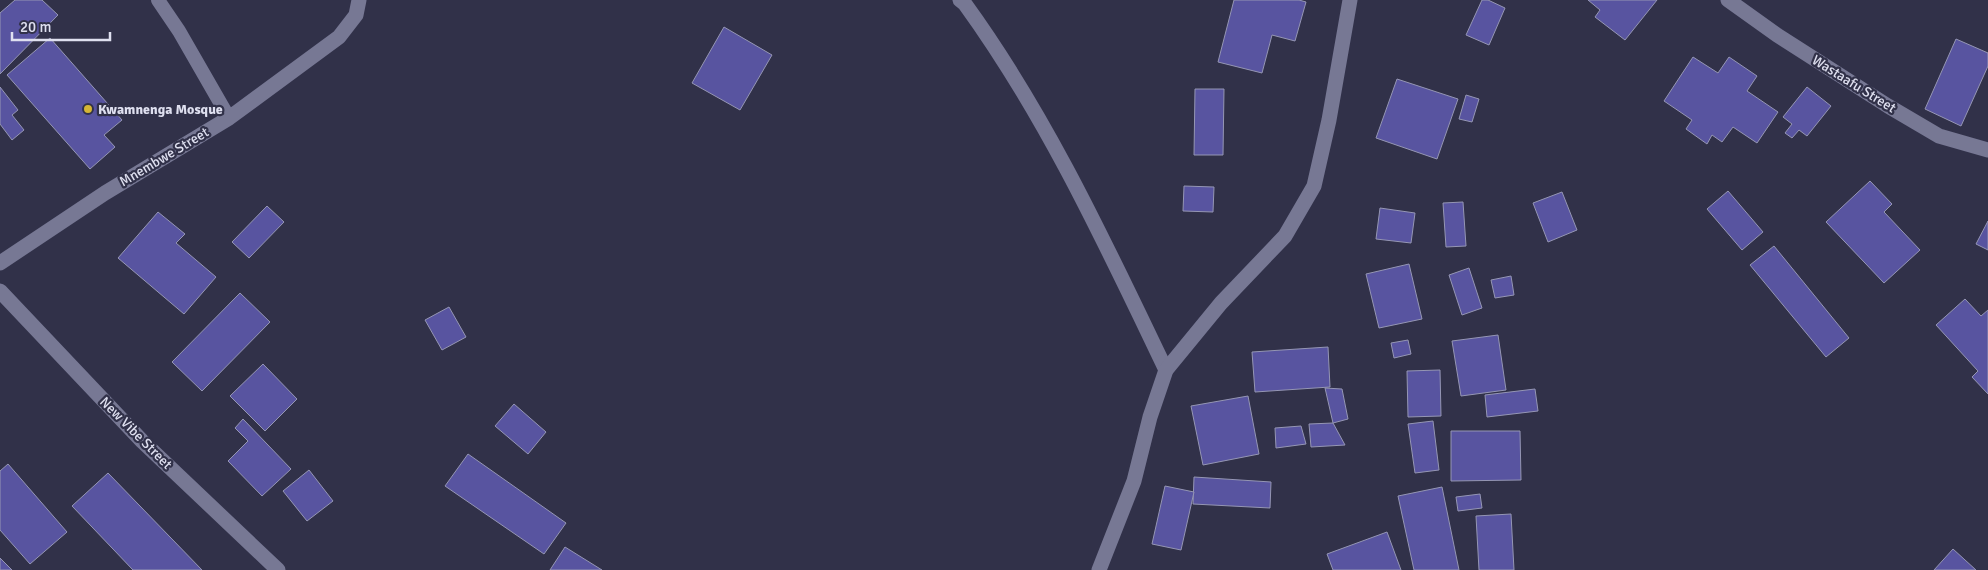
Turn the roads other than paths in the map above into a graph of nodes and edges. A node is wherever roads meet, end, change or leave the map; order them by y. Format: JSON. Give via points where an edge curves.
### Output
{"nodes":[{"id":1,"x":158,"y":0,"type":"edge"},
{"id":2,"x":359,"y":0,"type":"edge"},
{"id":3,"x":960,"y":0,"type":"edge"},
{"id":4,"x":1350,"y":0,"type":"edge"},
{"id":5,"x":1728,"y":0,"type":"edge"},
{"id":6,"x":229,"y":118,"type":"junction"},
{"id":7,"x":1988,"y":150,"type":"edge"},
{"id":8,"x":0,"y":263,"type":"edge"},
{"id":9,"x":0,"y":291,"type":"edge"},
{"id":10,"x":1166,"y":370,"type":"junction"},
{"id":11,"x":278,"y":570,"type":"edge"},
{"id":12,"x":1099,"y":570,"type":"edge"}],
"edges":[{"from":1,"to":6,"type":"lane"},
{"from":2,"to":6,"type":"street","name":"Mnembwe Street","via":[[356,15],[339,37]]},
{"from":3,"to":10,"type":"street","via":[[995,46],[1046,129]]},
{"from":4,"to":10,"type":"street","via":[[1314,186],[1285,236],[1221,303]]},
{"from":5,"to":7,"type":"street","name":"Wastaafu Street","via":[[1777,35],[1930,131]]},
{"from":6,"to":8,"type":"street","name":"Mnembwe Street","via":[[105,193]]},
{"from":9,"to":11,"type":"street","name":"New Vibe Street","via":[[142,441]]},
{"from":10,"to":12,"type":"street","via":[[1134,481]]}]}
